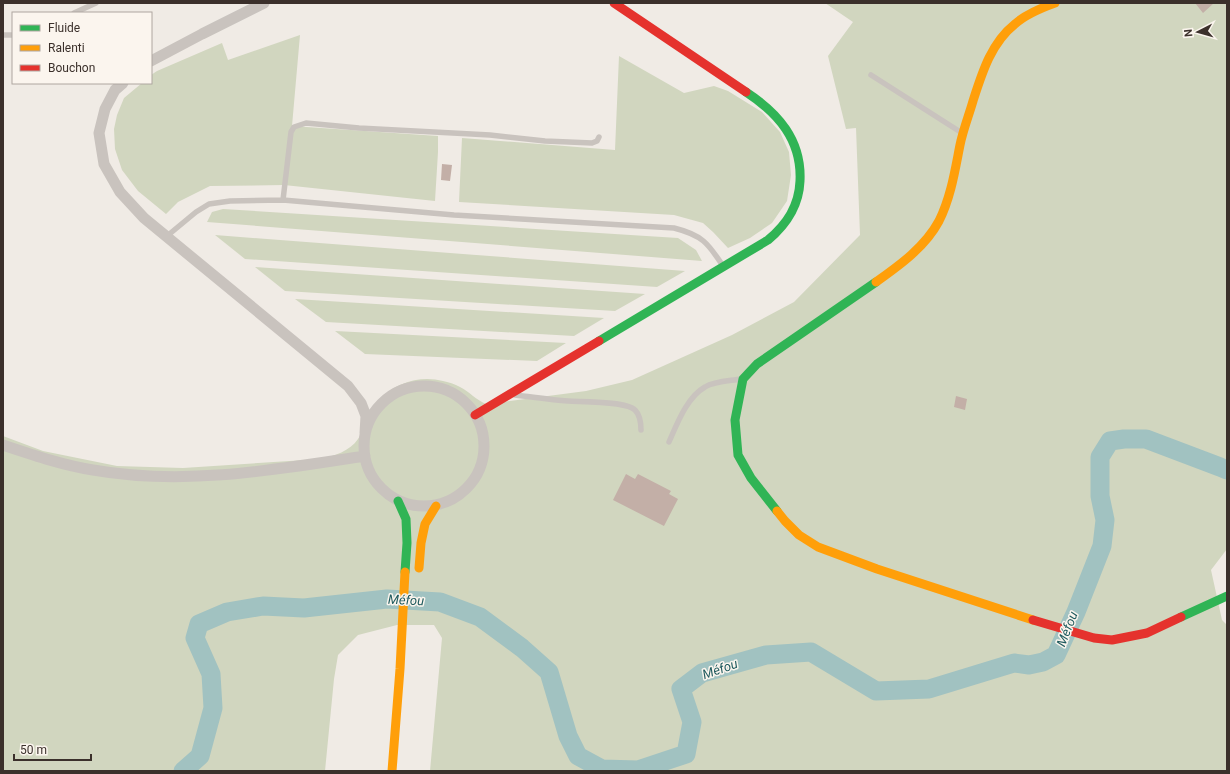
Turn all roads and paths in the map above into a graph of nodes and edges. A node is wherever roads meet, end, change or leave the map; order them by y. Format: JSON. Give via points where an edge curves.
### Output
{"nodes":[{"id":1,"x":96,"y":3,"type":"edge"},
{"id":2,"x":264,"y":3,"type":"edge"},
{"id":3,"x":614,"y":3,"type":"edge"},
{"id":4,"x":1055,"y":3,"type":"edge"},
{"id":5,"x":76,"y":12,"type":"edge"},
{"id":6,"x":152,"y":60,"type":"edge"},
{"id":7,"x":871,"y":75,"type":"dead end"},
{"id":8,"x":121,"y":84,"type":"edge"},
{"id":9,"x":962,"y":133,"type":"junction"},
{"id":10,"x":599,"y":137,"type":"dead end"},
{"id":11,"x":283,"y":200,"type":"junction"},
{"id":12,"x":167,"y":236,"type":"junction"},
{"id":13,"x":724,"y":267,"type":"junction"},
{"id":14,"x":743,"y":379,"type":"junction"},
{"id":15,"x":511,"y":394,"type":"junction"},
{"id":16,"x":475,"y":415,"type":"junction"},
{"id":17,"x":641,"y":430,"type":"dead end"},
{"id":18,"x":365,"y":433,"type":"junction"},
{"id":19,"x":669,"y":442,"type":"dead end"},
{"id":20,"x":3,"y":445,"type":"edge"},
{"id":21,"x":365,"y":456,"type":"junction"},
{"id":22,"x":398,"y":501,"type":"junction"},
{"id":23,"x":436,"y":506,"type":"junction"},
{"id":24,"x":419,"y":574,"type":"dead end"},
{"id":25,"x":1227,"y":596,"type":"edge"},
{"id":26,"x":392,"y":771,"type":"edge"}],
"edges":[{"from":1,"to":5,"type":"lane"},
{"from":2,"to":6,"type":"street"},
{"from":3,"to":13,"type":"main road","via":[[748,92],[773,114],[795,146],[799,160],[800,191],[795,208],[779,232]]},
{"from":4,"to":9,"type":"main road","via":[[1022,18],[996,45],[980,80]]},
{"from":7,"to":9,"type":"lane"},
{"from":8,"to":12,"type":"street","via":[[106,109],[99,133],[104,164],[120,192],[144,218]]},
{"from":9,"to":14,"type":"main road","via":[[947,202],[935,229],[919,248],[892,270],[757,364]]},
{"from":10,"to":11,"type":"lane","via":[[592,143],[306,123],[294,127],[291,132]]},
{"from":11,"to":12,"type":"lane","via":[[209,204]]},
{"from":11,"to":13,"type":"lane","via":[[454,215],[674,228],[688,231],[700,238],[710,246]]},
{"from":12,"to":18,"type":"street","via":[[348,386],[361,403],[366,416]]},
{"from":13,"to":15,"type":"main road"},
{"from":14,"to":19,"type":"lane","via":[[705,387],[694,396]]},
{"from":14,"to":25,"type":"main road","via":[[735,420],[738,455],[751,478],[785,521],[799,535],[818,547],[877,569],[1094,638],[1112,640],[1147,633]]},
{"from":15,"to":16,"type":"main road"},
{"from":15,"to":17,"type":"lane","via":[[626,406],[634,409],[640,418]]},
{"from":16,"to":18,"type":"street","via":[[465,401],[447,390],[427,385],[416,386],[396,392],[383,402],[373,414]]},
{"from":16,"to":23,"type":"street","via":[[481,424],[485,442],[477,476],[467,490],[453,500]]},
{"from":18,"to":21,"type":"street"},
{"from":20,"to":21,"type":"street","via":[[41,458],[94,470],[146,476],[204,476],[269,471]]},
{"from":21,"to":22,"type":"street","via":[[376,482]]},
{"from":22,"to":23,"type":"street","via":[[416,506]]},
{"from":22,"to":26,"type":"main road","via":[[406,519],[408,543]]},
{"from":23,"to":24,"type":"main road","via":[[425,524]]}]}
